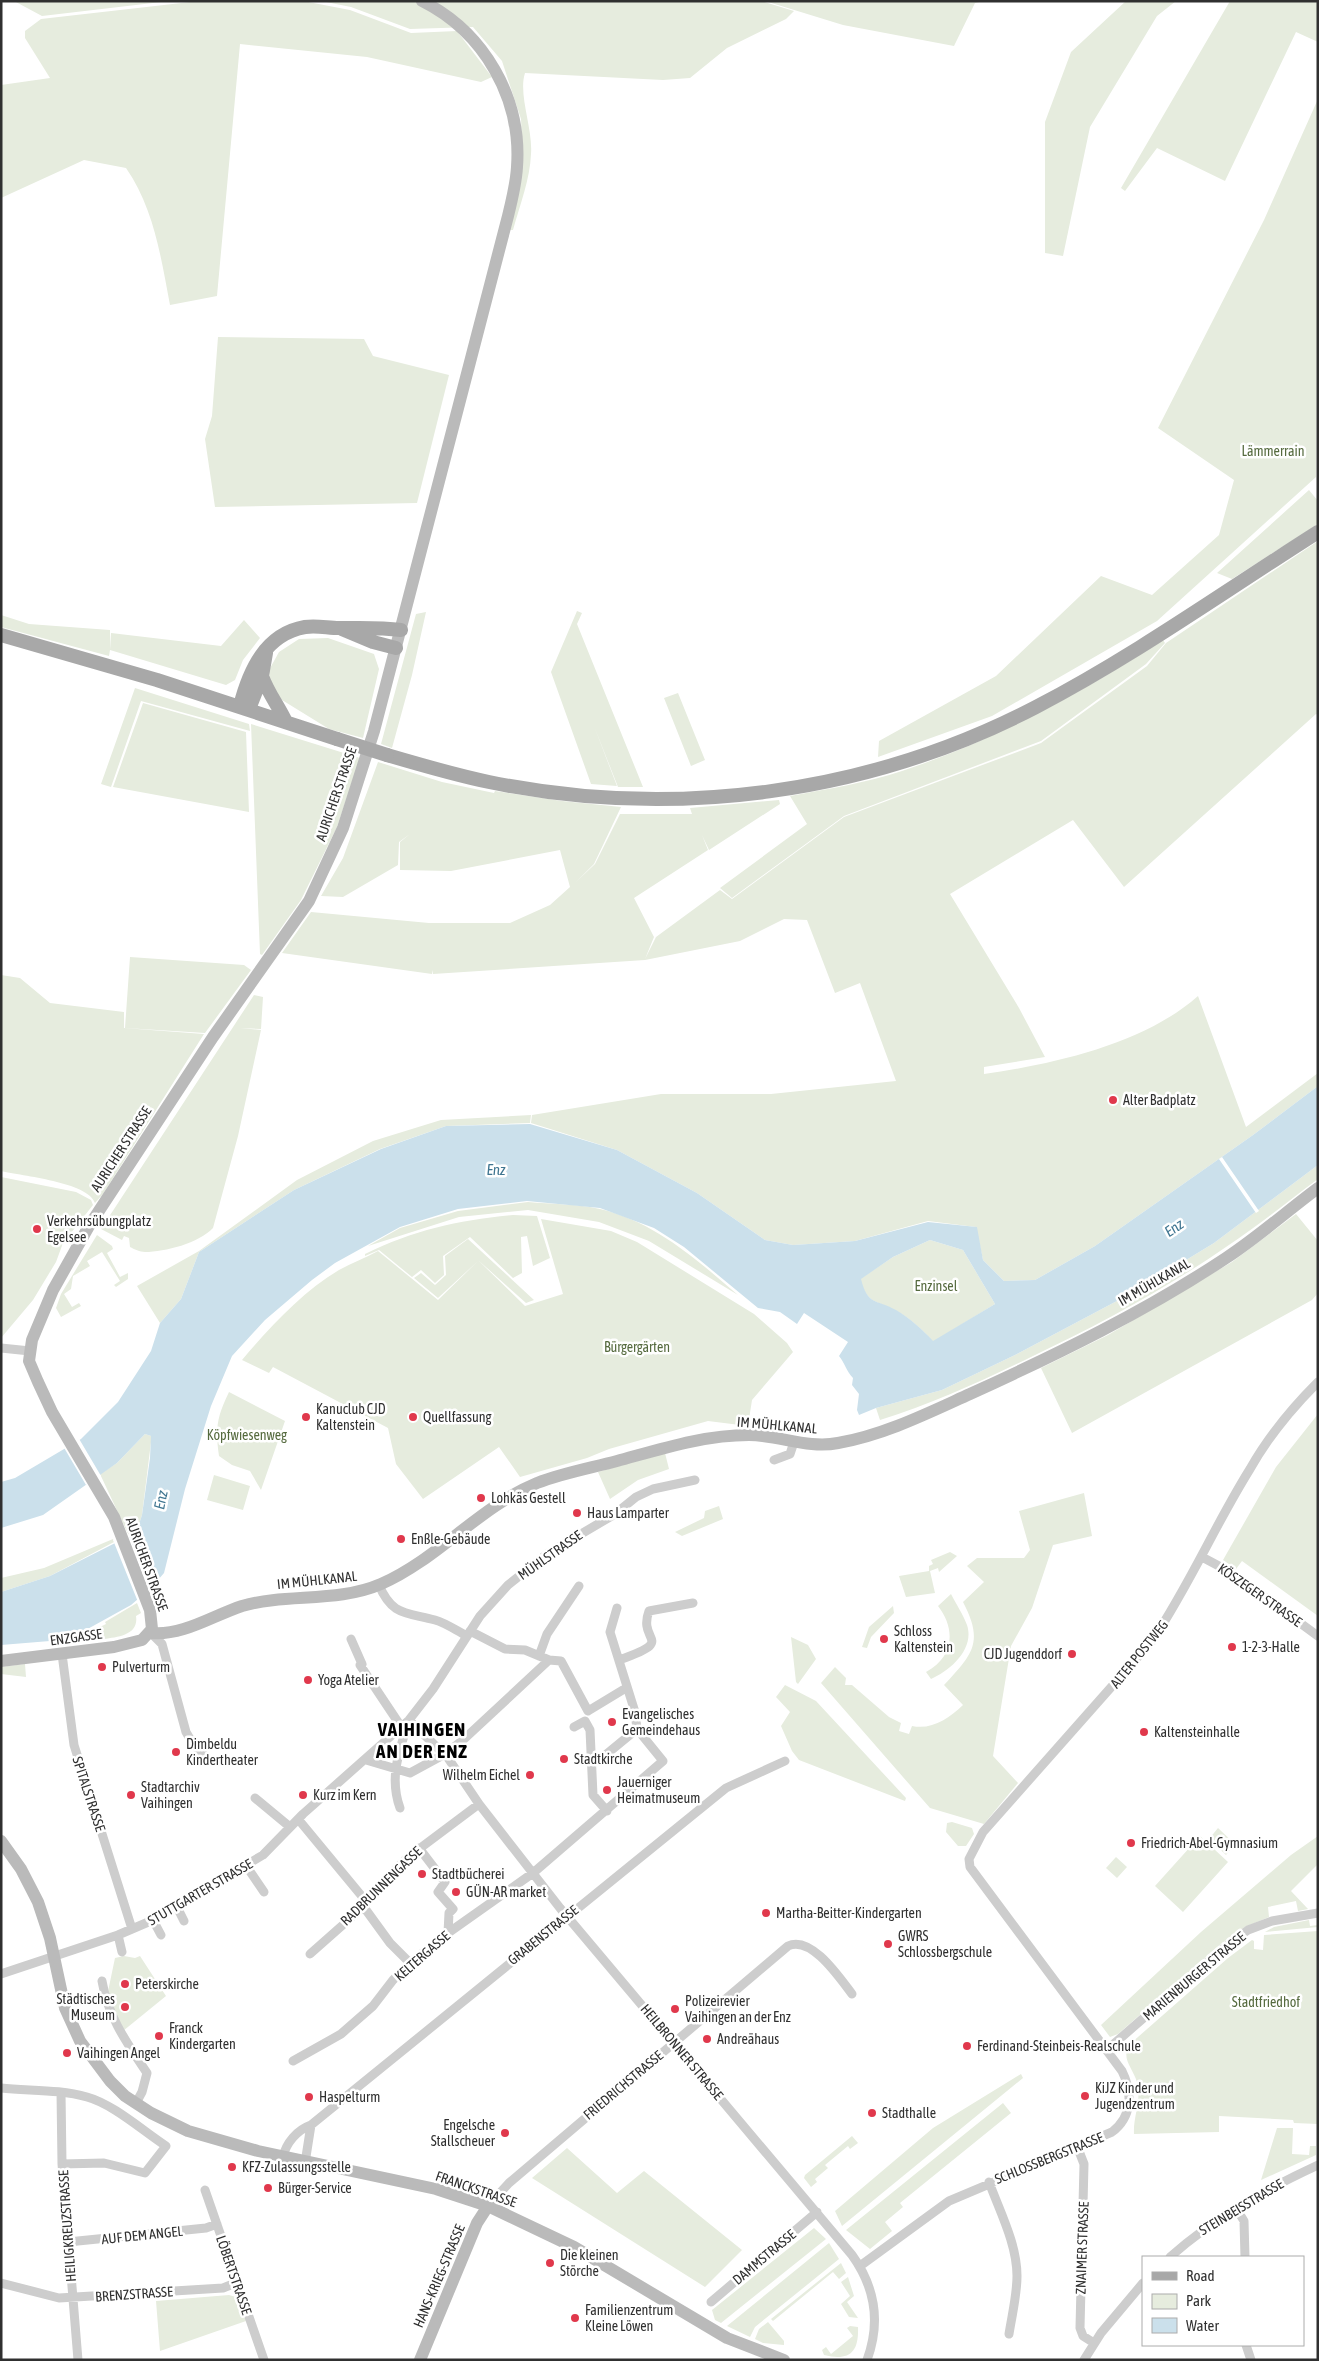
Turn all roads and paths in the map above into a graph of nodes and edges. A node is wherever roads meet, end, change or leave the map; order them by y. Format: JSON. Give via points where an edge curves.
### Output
{"nodes":[{"id":1,"x":422,"y":1,"type":"edge"},
{"id":2,"x":1318,"y":532,"type":"edge"},
{"id":3,"x":339,"y":628,"type":"junction"},
{"id":4,"x":401,"y":630,"type":"junction"},
{"id":5,"x":1,"y":635,"type":"edge"},
{"id":6,"x":267,"y":648,"type":"junction"},
{"id":7,"x":396,"y":648,"type":"junction"},
{"id":8,"x":262,"y":676,"type":"junction"},
{"id":9,"x":244,"y":708,"type":"junction"},
{"id":10,"x":286,"y":722,"type":"junction"},
{"id":11,"x":1318,"y":1188,"type":"edge"},
{"id":12,"x":1,"y":1348,"type":"edge"},
{"id":13,"x":30,"y":1351,"type":"junction"},
{"id":14,"x":1318,"y":1382,"type":"edge"},
{"id":15,"x":794,"y":1442,"type":"junction"},
{"id":16,"x":774,"y":1460,"type":"dead end"},
{"id":17,"x":695,"y":1480,"type":"dead end"},
{"id":18,"x":1202,"y":1557,"type":"junction"},
{"id":19,"x":379,"y":1585,"type":"junction"},
{"id":20,"x":578,"y":1586,"type":"dead end"},
{"id":21,"x":694,"y":1603,"type":"dead end"},
{"id":22,"x":617,"y":1608,"type":"dead end"},
{"id":23,"x":151,"y":1632,"type":"junction"},
{"id":24,"x":468,"y":1634,"type":"junction"},
{"id":25,"x":1318,"y":1636,"type":"edge"},
{"id":26,"x":351,"y":1639,"type":"dead end"},
{"id":27,"x":62,"y":1654,"type":"junction"},
{"id":28,"x":539,"y":1656,"type":"junction"},
{"id":29,"x":549,"y":1660,"type":"junction"},
{"id":30,"x":619,"y":1660,"type":"junction"},
{"id":31,"x":1,"y":1661,"type":"edge"},
{"id":32,"x":626,"y":1688,"type":"junction"},
{"id":33,"x":588,"y":1711,"type":"junction"},
{"id":34,"x":408,"y":1720,"type":"junction"},
{"id":35,"x":585,"y":1721,"type":"junction"},
{"id":36,"x":399,"y":1725,"type":"junction"},
{"id":37,"x":574,"y":1727,"type":"dead end"},
{"id":38,"x":638,"y":1729,"type":"junction"},
{"id":39,"x":203,"y":1754,"type":"dead end"},
{"id":40,"x":447,"y":1756,"type":"junction"},
{"id":41,"x":592,"y":1757,"type":"junction"},
{"id":42,"x":366,"y":1760,"type":"junction"},
{"id":43,"x":785,"y":1761,"type":"dead end"},
{"id":44,"x":394,"y":1768,"type":"junction"},
{"id":45,"x":255,"y":1798,"type":"dead end"},
{"id":46,"x":479,"y":1804,"type":"junction"},
{"id":47,"x":400,"y":1808,"type":"dead end"},
{"id":48,"x":606,"y":1811,"type":"junction"},
{"id":49,"x":298,"y":1819,"type":"junction"},
{"id":50,"x":290,"y":1827,"type":"junction"},
{"id":51,"x":1,"y":1841,"type":"edge"},
{"id":52,"x":419,"y":1848,"type":"junction"},
{"id":53,"x":969,"y":1859,"type":"joint"},
{"id":54,"x":247,"y":1867,"type":"junction"},
{"id":55,"x":533,"y":1873,"type":"junction"},
{"id":56,"x":264,"y":1892,"type":"dead end"},
{"id":57,"x":363,"y":1904,"type":"junction"},
{"id":58,"x":179,"y":1906,"type":"junction"},
{"id":59,"x":1318,"y":1913,"type":"edge"},
{"id":60,"x":567,"y":1916,"type":"junction"},
{"id":61,"x":153,"y":1920,"type":"junction"},
{"id":62,"x":184,"y":1921,"type":"dead end"},
{"id":63,"x":132,"y":1930,"type":"junction"},
{"id":64,"x":448,"y":1933,"type":"junction"},
{"id":65,"x":118,"y":1935,"type":"junction"},
{"id":66,"x":161,"y":1935,"type":"dead end"},
{"id":67,"x":122,"y":1952,"type":"dead end"},
{"id":68,"x":310,"y":1954,"type":"dead end"},
{"id":69,"x":53,"y":1958,"type":"junction"},
{"id":70,"x":410,"y":1963,"type":"junction"},
{"id":71,"x":1,"y":1974,"type":"edge"},
{"id":72,"x":102,"y":1981,"type":"dead end"},
{"id":73,"x":852,"y":1994,"type":"dead end"},
{"id":74,"x":674,"y":2042,"type":"junction"},
{"id":75,"x":1105,"y":2046,"type":"junction"},
{"id":76,"x":293,"y":2061,"type":"dead end"},
{"id":77,"x":1,"y":2088,"type":"edge"},
{"id":78,"x":61,"y":2092,"type":"junction"},
{"id":79,"x":136,"y":2103,"type":"junction"},
{"id":80,"x":311,"y":2125,"type":"junction"},
{"id":81,"x":1077,"y":2146,"type":"junction"},
{"id":82,"x":283,"y":2158,"type":"junction"},
{"id":83,"x":305,"y":2163,"type":"junction"},
{"id":84,"x":62,"y":2164,"type":"junction"},
{"id":85,"x":1318,"y":2165,"type":"edge"},
{"id":86,"x":989,"y":2182,"type":"junction"},
{"id":87,"x":205,"y":2190,"type":"dead end"},
{"id":88,"x":488,"y":2206,"type":"junction"},
{"id":89,"x":1236,"y":2208,"type":"junction"},
{"id":90,"x":816,"y":2212,"type":"junction"},
{"id":91,"x":217,"y":2224,"type":"junction"},
{"id":92,"x":68,"y":2242,"type":"junction"},
{"id":93,"x":1171,"y":2256,"type":"edge"},
{"id":94,"x":1245,"y":2256,"type":"edge"},
{"id":95,"x":860,"y":2266,"type":"junction"},
{"id":96,"x":238,"y":2282,"type":"junction"},
{"id":97,"x":1,"y":2283,"type":"edge"},
{"id":98,"x":1142,"y":2284,"type":"edge"},
{"id":99,"x":72,"y":2298,"type":"junction"},
{"id":100,"x":710,"y":2302,"type":"dead end"},
{"id":101,"x":1009,"y":2334,"type":"dead end"},
{"id":102,"x":1094,"y":2343,"type":"junction"},
{"id":103,"x":1246,"y":2346,"type":"edge"},
{"id":104,"x":78,"y":2360,"type":"edge"},
{"id":105,"x":264,"y":2360,"type":"edge"},
{"id":106,"x":420,"y":2360,"type":"edge"},
{"id":107,"x":784,"y":2360,"type":"edge"},
{"id":108,"x":867,"y":2360,"type":"edge"},
{"id":109,"x":1084,"y":2360,"type":"edge"},
{"id":110,"x":1252,"y":2360,"type":"edge"}],
"edges":[{"from":1,"to":4,"type":"street","name":"AURICHER STRASSE","via":[[465,31],[492,64],[511,108],[518,160],[512,201]]},
{"from":2,"to":10,"type":"main road","bridge":true,"via":[[1120,658],[1036,706],[945,747],[851,776],[801,787],[742,795],[635,799],[557,793],[491,782],[387,755]]},
{"from":3,"to":4,"type":"main road"},
{"from":3,"to":6,"type":"main road","via":[[304,627],[283,634]]},
{"from":3,"to":7,"type":"main road"},
{"from":4,"to":7,"type":"street","name":"AURICHER STRASSE"},
{"from":5,"to":9,"type":"main road"},
{"from":6,"to":8,"type":"main road"},
{"from":6,"to":9,"type":"main road","via":[[251,672]]},
{"from":7,"to":13,"type":"street","name":"AURICHER STRASSE","via":[[343,828],[309,901],[89,1226],[52,1290],[36,1326]]},
{"from":8,"to":9,"type":"main road"},
{"from":8,"to":10,"type":"main road","via":[[267,691]]},
{"from":9,"to":10,"type":"main road"},
{"from":11,"to":15,"type":"street","name":"IM MÜHLKANAL","via":[[1227,1257],[1146,1305],[1027,1368],[869,1436],[834,1444]]},
{"from":12,"to":13,"type":"street"},
{"from":13,"to":23,"type":"street","name":"AURICHER STRASSE","via":[[29,1361],[41,1390],[114,1517],[145,1597],[152,1620]]},
{"from":14,"to":18,"type":"street","name":"ALTER POSTWEG","via":[[1286,1417],[1250,1468]]},
{"from":15,"to":16,"type":"street","via":[[790,1454]]},
{"from":15,"to":19,"type":"street","name":"IM MÜHLKANAL","via":[[758,1436],[726,1436],[667,1447],[556,1477],[512,1495],[411,1567]]},
{"from":17,"to":24,"type":"street","name":"MÜHLSTRASSE","via":[[636,1497],[615,1514],[547,1554],[503,1590]]},
{"from":18,"to":25,"type":"street","name":"KÖSZEGER STRASSE","via":[[1232,1574]]},
{"from":18,"to":53,"type":"street","name":"ALTER POSTWEG","via":[[1172,1613],[1152,1642],[984,1832]]},
{"from":19,"to":23,"type":"street","name":"IM MÜHLKANAL","via":[[363,1585],[346,1594],[263,1601],[168,1634]]},
{"from":19,"to":24,"type":"street","via":[[392,1608],[399,1612],[439,1622]]},
{"from":20,"to":28,"type":"street","via":[[547,1634]]},
{"from":21,"to":30,"type":"street","via":[[652,1608],[647,1620],[653,1639],[651,1646]]},
{"from":22,"to":30,"type":"street","via":[[610,1637]]},
{"from":23,"to":27,"type":"street","name":"ENZGASSE","via":[[142,1640]]},
{"from":23,"to":39,"type":"street","name":"AURICHER STRASSE","via":[[162,1644],[186,1732],[192,1744]]},
{"from":24,"to":28,"type":"street","via":[[505,1649],[525,1650]]},
{"from":24,"to":34,"type":"street","name":"MÜHLSTRASSE","via":[[441,1678]]},
{"from":26,"to":36,"type":"street","via":[[360,1665]]},
{"from":27,"to":31,"type":"street","name":"ENZGASSE"},
{"from":27,"to":63,"type":"street","name":"SPITALSTRASSE","via":[[74,1745]]},
{"from":28,"to":29,"type":"street"},
{"from":29,"to":33,"type":"street","via":[[561,1661]]},
{"from":29,"to":40,"type":"street"},
{"from":30,"to":32,"type":"street"},
{"from":32,"to":33,"type":"street"},
{"from":32,"to":38,"type":"street"},
{"from":33,"to":35,"type":"street","via":[[589,1714],[583,1717]]},
{"from":34,"to":36,"type":"street","name":"STUTTGARTER STRASSE"},
{"from":34,"to":40,"type":"street","name":"HEILBRONNER STRASSE"},
{"from":34,"to":44,"type":"street"},
{"from":35,"to":37,"type":"street"},
{"from":35,"to":41,"type":"street","via":[[590,1730]]},
{"from":36,"to":42,"type":"street","name":"STUTTGARTER STRASSE"},
{"from":38,"to":41,"type":"street","via":[[603,1756]]},
{"from":38,"to":48,"type":"street","name":"KELTERGASSE","via":[[663,1761]]},
{"from":40,"to":44,"type":"street","via":[[410,1773]]},
{"from":40,"to":46,"type":"street","name":"HEILBRONNER STRASSE"},
{"from":41,"to":48,"type":"street","via":[[593,1795]]},
{"from":42,"to":44,"type":"street"},
{"from":42,"to":49,"type":"street","name":"STUTTGARTER STRASSE","via":[[342,1777]]},
{"from":43,"to":60,"type":"street","name":"GRABENSTRASSE","via":[[726,1788]]},
{"from":44,"to":47,"type":"street","via":[[396,1799]]},
{"from":45,"to":50,"type":"street"},
{"from":46,"to":52,"type":"street","name":"RADBRUNNENGASSE"},
{"from":46,"to":55,"type":"street","name":"HEILBRONNER STRASSE"},
{"from":48,"to":55,"type":"street","name":"KELTERGASSE"},
{"from":49,"to":50,"type":"street","name":"STUTTGARTER STRASSE"},
{"from":49,"to":57,"type":"street"},
{"from":50,"to":54,"type":"street","name":"STUTTGARTER STRASSE"},
{"from":51,"to":69,"type":"street","name":"FRANCKSTRASSE","via":[[21,1869],[38,1902]]},
{"from":52,"to":57,"type":"street","name":"RADBRUNNENGASSE"},
{"from":52,"to":64,"type":"street","via":[[445,1882],[438,1892],[453,1909],[449,1912]]},
{"from":53,"to":75,"type":"street","name":"SCHLOSSBERGSTRASSE","via":[[970,1867]]},
{"from":54,"to":56,"type":"street"},
{"from":54,"to":58,"type":"street","name":"STUTTGARTER STRASSE"},
{"from":55,"to":60,"type":"street","name":"HEILBRONNER STRASSE"},
{"from":55,"to":64,"type":"street","name":"KELTERGASSE"},
{"from":57,"to":68,"type":"street","name":"RADBRUNNENGASSE"},
{"from":57,"to":70,"type":"street","via":[[390,1943]]},
{"from":58,"to":61,"type":"street","name":"STUTTGARTER STRASSE"},
{"from":58,"to":62,"type":"street"},
{"from":59,"to":75,"type":"street","name":"MARIENBURGER STRASSE","via":[[1272,1921],[1248,1930]]},
{"from":60,"to":74,"type":"street","name":"HEILBRONNER STRASSE"},
{"from":60,"to":80,"type":"street","name":"GRABENSTRASSE"},
{"from":61,"to":63,"type":"street","name":"STUTTGARTER STRASSE"},
{"from":61,"to":66,"type":"street"},
{"from":63,"to":65,"type":"street","name":"STUTTGARTER STRASSE"},
{"from":64,"to":70,"type":"street","name":"KELTERGASSE"},
{"from":65,"to":67,"type":"street"},
{"from":65,"to":69,"type":"street","name":"STUTTGARTER STRASSE"},
{"from":69,"to":71,"type":"street","name":"STUTTGARTER STRASSE"},
{"from":69,"to":79,"type":"street","name":"FRANCKSTRASSE","via":[[65,2008],[80,2040],[102,2073]]},
{"from":70,"to":76,"type":"street","name":"KELTERGASSE","via":[[361,2018],[341,2034]]},
{"from":72,"to":79,"type":"street","via":[[105,2002],[119,2031],[147,2073]]},
{"from":73,"to":74,"type":"street","name":"FRIEDRICHSTRASSE","via":[[811,1948],[793,1944],[784,1948]]},
{"from":74,"to":88,"type":"street","name":"FRIEDRICHSTRASSE","via":[[509,2182]]},
{"from":74,"to":90,"type":"street","name":"HEILBRONNER STRASSE"},
{"from":75,"to":81,"type":"street","name":"SCHLOSSBERGSTRASSE","via":[[1127,2081],[1128,2111],[1112,2132]]},
{"from":77,"to":78,"type":"street"},
{"from":78,"to":84,"type":"street","name":"HEILIGKREUZSTRASSE"},
{"from":78,"to":84,"type":"street","via":[[88,2097],[104,2105],[166,2146],[145,2172],[104,2163]]},
{"from":79,"to":82,"type":"street","name":"FRANCKSTRASSE","via":[[176,2126]]},
{"from":80,"to":82,"type":"street","name":"GRABENSTRASSE","via":[[301,2128],[295,2135],[284,2150]]},
{"from":80,"to":83,"type":"street"},
{"from":81,"to":86,"type":"street","name":"SCHLOSSBERGSTRASSE"},
{"from":81,"to":102,"type":"street","name":"ZNAIMER STRASSE","via":[[1084,2164],[1080,2328],[1083,2336]]},
{"from":82,"to":83,"type":"street","name":"FRANCKSTRASSE"},
{"from":83,"to":88,"type":"street","name":"FRANCKSTRASSE","via":[[436,2189]]},
{"from":84,"to":92,"type":"street","name":"HEILIGKREUZSTRASSE"},
{"from":85,"to":89,"type":"street","name":"STEINBEISSTRASSE","via":[[1261,2192]]},
{"from":86,"to":95,"type":"street","name":"SCHLOSSBERGSTRASSE","via":[[949,2201]]},
{"from":86,"to":101,"type":"street","via":[[1016,2263],[1016,2289]]},
{"from":87,"to":91,"type":"street","name":"LÖBERTSTRASSE"},
{"from":88,"to":106,"type":"street","name":"HANS-KRIEG-STRASSE","via":[[477,2223]]},
{"from":88,"to":107,"type":"street","name":"FRANCKSTRASSE","via":[[574,2248],[727,2338]]},
{"from":89,"to":93,"type":"street","name":"STEINBEISSTRASSE"},
{"from":89,"to":94,"type":"street","via":[[1244,2221]]},
{"from":90,"to":95,"type":"street","name":"HEILBRONNER STRASSE"},
{"from":90,"to":100,"type":"street","name":"DAMMSTRASSE"},
{"from":91,"to":92,"type":"street","name":"AUF DEM ANGEL","via":[[206,2228]]},
{"from":91,"to":96,"type":"street","name":"LÖBERTSTRASSE"},
{"from":92,"to":99,"type":"street","name":"HEILIGKREUZSTRASSE"},
{"from":95,"to":108,"type":"street","name":"HEILBRONNER STRASSE","via":[[875,2308],[874,2334]]},
{"from":96,"to":99,"type":"street","name":"BRENZSTRASSE","via":[[224,2288]]},
{"from":96,"to":105,"type":"street","name":"LÖBERTSTRASSE"},
{"from":97,"to":99,"type":"street","name":"BRENZSTRASSE","via":[[59,2298]]},
{"from":98,"to":102,"type":"street"},
{"from":99,"to":104,"type":"street","name":"HEILIGKREUZSTRASSE"},
{"from":102,"to":109,"type":"street"},
{"from":103,"to":110,"type":"street"}]}
